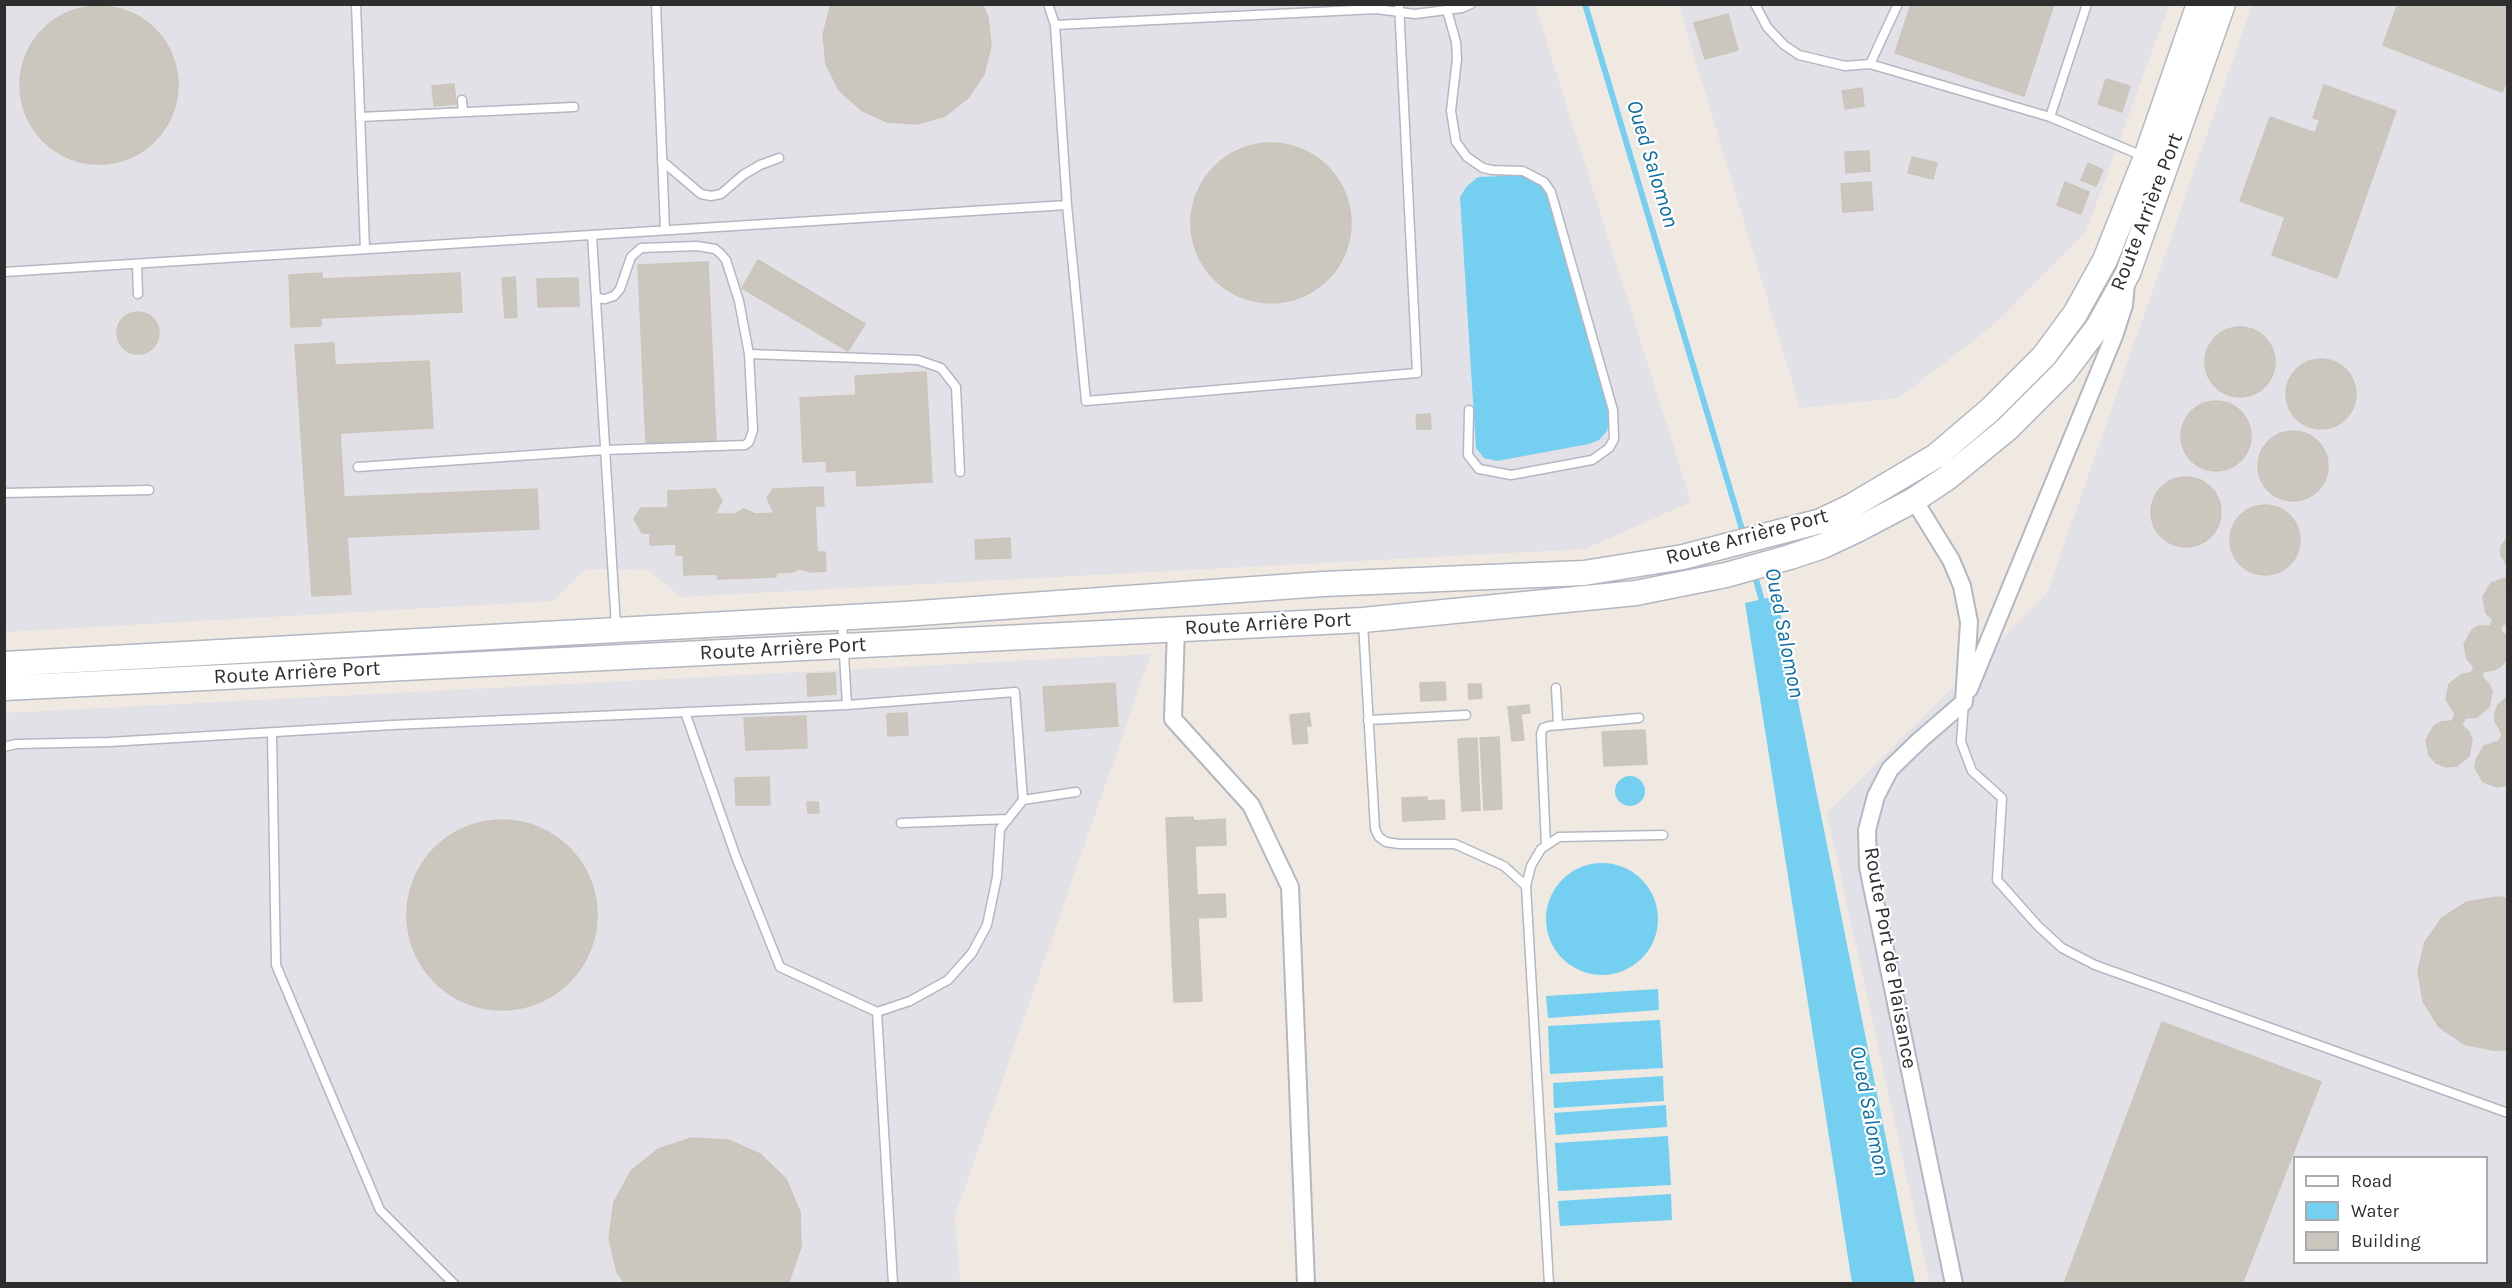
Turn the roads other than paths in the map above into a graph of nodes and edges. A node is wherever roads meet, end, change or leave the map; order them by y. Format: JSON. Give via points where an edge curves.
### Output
{"nodes":[{"id":1,"x":356,"y":4,"type":"edge"},
{"id":2,"x":656,"y":4,"type":"edge"},
{"id":3,"x":1048,"y":4,"type":"edge"},
{"id":4,"x":1471,"y":4,"type":"edge"},
{"id":5,"x":1755,"y":4,"type":"edge"},
{"id":6,"x":1898,"y":4,"type":"edge"},
{"id":7,"x":2087,"y":4,"type":"edge"},
{"id":8,"x":2199,"y":4,"type":"edge"},
{"id":9,"x":2223,"y":4,"type":"edge"},
{"id":10,"x":1399,"y":9,"type":"edge"},
{"id":11,"x":1447,"y":10,"type":"junction"},
{"id":12,"x":1055,"y":25,"type":"junction"},
{"id":13,"x":1870,"y":64,"type":"junction"},
{"id":14,"x":462,"y":100,"type":"dead end"},
{"id":15,"x":574,"y":107,"type":"dead end"},
{"id":16,"x":463,"y":112,"type":"junction"},
{"id":17,"x":360,"y":117,"type":"junction"},
{"id":18,"x":2050,"y":117,"type":"junction"},
{"id":19,"x":779,"y":158,"type":"dead end"},
{"id":20,"x":2146,"y":158,"type":"junction"},
{"id":21,"x":662,"y":161,"type":"junction"},
{"id":22,"x":1067,"y":205,"type":"junction"},
{"id":23,"x":665,"y":230,"type":"junction"},
{"id":24,"x":592,"y":235,"type":"junction"},
{"id":25,"x":365,"y":249,"type":"junction"},
{"id":26,"x":137,"y":264,"type":"junction"},
{"id":27,"x":4,"y":272,"type":"edge"},
{"id":28,"x":2128,"y":273,"type":"junction"},
{"id":29,"x":138,"y":294,"type":"dead end"},
{"id":30,"x":596,"y":298,"type":"junction"},
{"id":31,"x":749,"y":354,"type":"junction"},
{"id":32,"x":1469,"y":410,"type":"dead end"},
{"id":33,"x":605,"y":450,"type":"junction"},
{"id":34,"x":358,"y":467,"type":"dead end"},
{"id":35,"x":960,"y":472,"type":"dead end"},
{"id":36,"x":149,"y":490,"type":"dead end"},
{"id":37,"x":4,"y":494,"type":"edge"},
{"id":38,"x":1914,"y":500,"type":"junction"},
{"id":39,"x":842,"y":617,"type":"junction"},
{"id":40,"x":1362,"y":620,"type":"junction"},
{"id":41,"x":1176,"y":629,"type":"junction"},
{"id":42,"x":616,"y":630,"type":"junction"},
{"id":43,"x":843,"y":646,"type":"junction"},
{"id":44,"x":4,"y":664,"type":"edge"},
{"id":45,"x":4,"y":688,"type":"edge"},
{"id":46,"x":1556,"y":688,"type":"dead end"},
{"id":47,"x":1964,"y":702,"type":"junction"},
{"id":48,"x":847,"y":705,"type":"junction"},
{"id":49,"x":685,"y":712,"type":"junction"},
{"id":50,"x":1466,"y":715,"type":"dead end"},
{"id":51,"x":1639,"y":718,"type":"dead end"},
{"id":52,"x":1368,"y":720,"type":"junction"},
{"id":53,"x":1558,"y":725,"type":"junction"},
{"id":54,"x":272,"y":733,"type":"junction"},
{"id":55,"x":4,"y":747,"type":"edge"},
{"id":56,"x":1076,"y":792,"type":"dead end"},
{"id":57,"x":1023,"y":800,"type":"junction"},
{"id":58,"x":1008,"y":819,"type":"junction"},
{"id":59,"x":902,"y":823,"type":"dead end"},
{"id":60,"x":1545,"y":829,"type":"junction"},
{"id":61,"x":1663,"y":835,"type":"dead end"},
{"id":62,"x":1559,"y":837,"type":"junction"},
{"id":63,"x":1546,"y":845,"type":"junction"},
{"id":64,"x":1526,"y":886,"type":"junction"},
{"id":65,"x":877,"y":1012,"type":"junction"},
{"id":66,"x":2508,"y":1113,"type":"edge"},
{"id":67,"x":454,"y":1284,"type":"edge"},
{"id":68,"x":893,"y":1284,"type":"edge"},
{"id":69,"x":1306,"y":1284,"type":"edge"},
{"id":70,"x":1549,"y":1284,"type":"edge"},
{"id":71,"x":1954,"y":1284,"type":"edge"}],
"edges":[{"from":1,"to":17,"type":"lane"},
{"from":2,"to":21,"type":"lane"},
{"from":3,"to":12,"type":"lane"},
{"from":4,"to":11,"type":"lane"},
{"from":5,"to":13,"type":"lane","via":[[1767,27],[1798,55],[1845,66]]},
{"from":6,"to":13,"type":"lane"},
{"from":7,"to":18,"type":"lane"},
{"from":8,"to":20,"type":"street","name":"Route Arrière Port"},
{"from":9,"to":28,"type":"street","name":"Route Arrière Port"},
{"from":10,"to":11,"type":"lane","via":[[1415,14]]},
{"from":10,"to":12,"type":"lane"},
{"from":10,"to":22,"type":"lane","via":[[1418,373],[1086,401]]},
{"from":11,"to":32,"type":"lane","via":[[1456,42],[1451,111],[1456,142],[1467,157],[1483,168],[1523,171],[1544,182],[1551,192],[1612,410],[1614,439],[1609,448],[1592,460],[1511,475],[1479,469],[1468,454]]},
{"from":12,"to":22,"type":"lane"},
{"from":13,"to":18,"type":"lane"},
{"from":14,"to":16,"type":"lane"},
{"from":15,"to":16,"type":"lane"},
{"from":16,"to":17,"type":"lane"},
{"from":17,"to":25,"type":"lane"},
{"from":18,"to":20,"type":"lane"},
{"from":19,"to":21,"type":"lane","via":[[760,165],[721,194],[711,196],[701,194]]},
{"from":20,"to":39,"type":"street","name":"Route Arrière Port","via":[[2105,260],[2075,314],[2044,356],[1936,456],[1821,521],[1713,550],[1584,573],[1323,584]]},
{"from":21,"to":23,"type":"lane"},
{"from":22,"to":23,"type":"lane"},
{"from":23,"to":24,"type":"lane"},
{"from":24,"to":25,"type":"lane"},
{"from":24,"to":30,"type":"lane"},
{"from":25,"to":26,"type":"lane"},
{"from":26,"to":27,"type":"lane"},
{"from":26,"to":29,"type":"lane"},
{"from":28,"to":38,"type":"street","name":"Route Arrière Port","via":[[2098,327],[2064,372],[2007,429]]},
{"from":28,"to":47,"type":"street","via":[[2124,305],[2114,336]]},
{"from":30,"to":31,"type":"lane","via":[[614,296],[620,290],[631,257],[641,248],[715,249],[726,260],[733,280]]},
{"from":30,"to":33,"type":"lane"},
{"from":31,"to":33,"type":"lane","via":[[753,430],[745,445]]},
{"from":31,"to":35,"type":"lane","via":[[918,360],[941,368],[956,387]]},
{"from":33,"to":34,"type":"lane"},
{"from":33,"to":42,"type":"lane"},
{"from":36,"to":37,"type":"lane"},
{"from":38,"to":40,"type":"street","name":"Route Arrière Port","via":[[1822,546],[1726,575],[1635,593]]},
{"from":38,"to":47,"type":"street","via":[[1951,560],[1962,586],[1969,622]]},
{"from":39,"to":42,"type":"street","name":"Route Arrière Port"},
{"from":39,"to":43,"type":"lane"},
{"from":40,"to":41,"type":"street","name":"Route Arrière Port"},
{"from":40,"to":52,"type":"lane"},
{"from":41,"to":43,"type":"street","name":"Route Arrière Port"},
{"from":41,"to":69,"type":"street","via":[[1173,719],[1251,806],[1290,887]]},
{"from":42,"to":44,"type":"street","name":"Route Arrière Port"},
{"from":43,"to":45,"type":"street","name":"Route Arrière Port"},
{"from":43,"to":48,"type":"lane"},
{"from":46,"to":53,"type":"lane"},
{"from":47,"to":66,"type":"lane","via":[[1961,742],[1972,771],[2002,798],[1996,880],[2062,948],[2095,965]]},
{"from":47,"to":71,"type":"street","name":"Route Port de Plaisance","via":[[1890,769],[1876,796],[1867,830],[1868,867]]},
{"from":48,"to":49,"type":"lane"},
{"from":48,"to":57,"type":"lane","via":[[1015,692]]},
{"from":49,"to":54,"type":"lane"},
{"from":49,"to":65,"type":"lane","via":[[780,967]]},
{"from":50,"to":52,"type":"lane"},
{"from":51,"to":53,"type":"lane"},
{"from":52,"to":64,"type":"lane","via":[[1375,829],[1379,837],[1399,844],[1455,844],[1504,866]]},
{"from":53,"to":60,"type":"lane","via":[[1543,728],[1541,734]]},
{"from":54,"to":55,"type":"lane"},
{"from":54,"to":67,"type":"lane","via":[[276,965],[380,1210]]},
{"from":56,"to":57,"type":"lane"},
{"from":57,"to":58,"type":"lane"},
{"from":58,"to":59,"type":"lane"},
{"from":58,"to":65,"type":"lane","via":[[1000,829],[997,877],[987,925],[972,953],[948,980],[910,1001]]},
{"from":60,"to":62,"type":"lane"},
{"from":60,"to":63,"type":"lane"},
{"from":61,"to":62,"type":"lane"},
{"from":62,"to":63,"type":"lane"},
{"from":63,"to":64,"type":"lane","via":[[1531,866]]},
{"from":64,"to":70,"type":"lane"},
{"from":65,"to":68,"type":"lane"}]}
